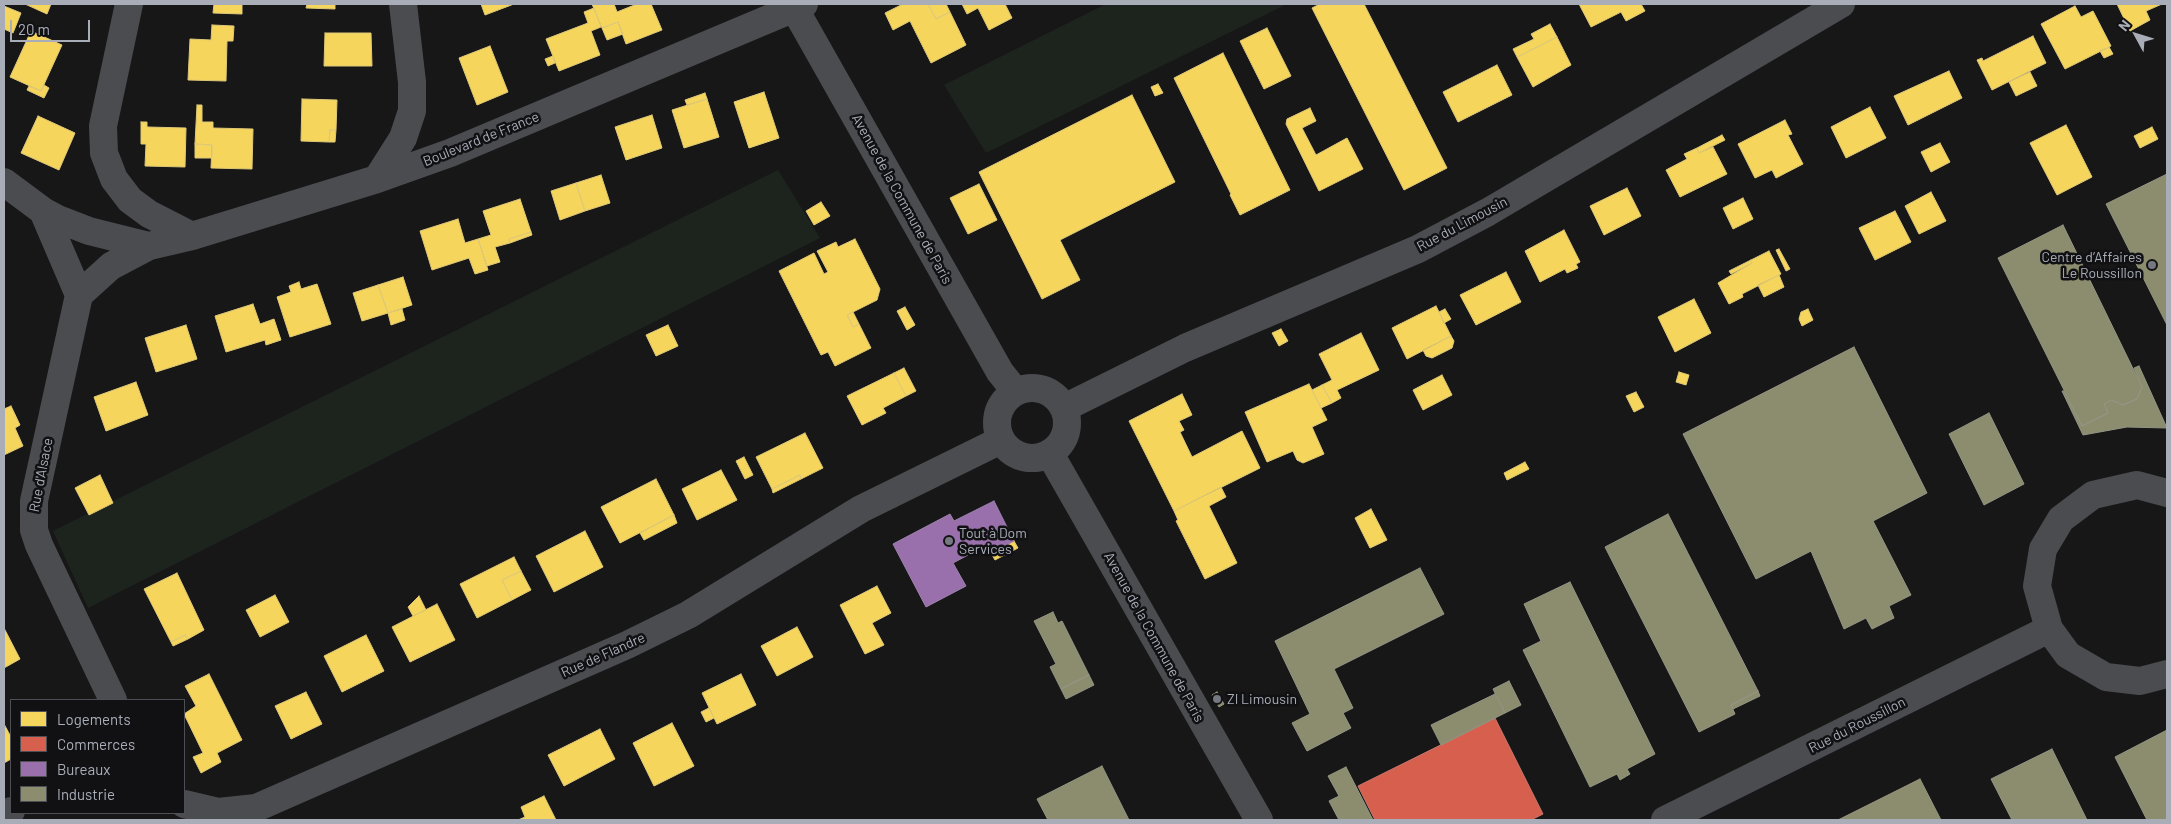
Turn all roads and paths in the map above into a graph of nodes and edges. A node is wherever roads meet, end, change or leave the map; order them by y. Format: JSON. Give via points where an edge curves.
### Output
{"nodes":[{"id":1,"x":129,"y":4,"type":"edge"},
{"id":2,"x":402,"y":4,"type":"edge"},
{"id":3,"x":1841,"y":4,"type":"edge"},
{"id":4,"x":797,"y":5,"type":"edge"},
{"id":5,"x":377,"y":179,"type":"junction"},
{"id":6,"x":4,"y":182,"type":"edge"},
{"id":7,"x":44,"y":212,"type":"junction"},
{"id":8,"x":192,"y":236,"type":"junction"},
{"id":9,"x":149,"y":246,"type":"junction"},
{"id":10,"x":79,"y":295,"type":"junction"},
{"id":11,"x":1016,"y":392,"type":"junction"},
{"id":12,"x":1064,"y":408,"type":"junction"},
{"id":13,"x":1000,"y":440,"type":"junction"},
{"id":14,"x":1050,"y":454,"type":"junction"},
{"id":15,"x":2167,"y":493,"type":"edge"},
{"id":16,"x":2049,"y":629,"type":"junction"},
{"id":17,"x":2167,"y":674,"type":"edge"},
{"id":18,"x":113,"y":699,"type":"edge"},
{"id":19,"x":185,"y":804,"type":"edge"},
{"id":20,"x":1259,"y":820,"type":"edge"},
{"id":21,"x":1665,"y":820,"type":"edge"}],
"edges":[{"from":1,"to":8,"type":"street","via":[[103,126],[104,153],[114,178],[130,200],[148,214]]},
{"from":2,"to":5,"type":"street","via":[[412,82],[412,111],[403,138]]},
{"from":3,"to":12,"type":"street","name":"Rue du Limousin","via":[[1488,212],[1418,248],[1185,348]]},
{"from":4,"to":5,"type":"street","name":"Boulevard de France","via":[[450,153]]},
{"from":4,"to":11,"type":"street","name":"Avenue de la Commune de Paris","via":[[1000,372]]},
{"from":5,"to":8,"type":"street","name":"Boulevard de France"},
{"from":6,"to":7,"type":"street","name":"Boulevard de France"},
{"from":7,"to":9,"type":"street","name":"Boulevard de France","via":[[89,231]]},
{"from":7,"to":10,"type":"street"},
{"from":8,"to":9,"type":"street","name":"Boulevard de France"},
{"from":9,"to":10,"type":"street","name":"Boulevard de France","via":[[103,272]]},
{"from":10,"to":18,"type":"street","name":"Rue d'Alsace","via":[[32,516],[39,545]]},
{"from":11,"to":12,"type":"street","via":[[1034,388],[1043,390],[1052,394]]},
{"from":11,"to":13,"type":"street","via":[[1000,407],[997,430]]},
{"from":12,"to":14,"type":"street","via":[[1067,418],[1065,433]]},
{"from":13,"to":14,"type":"street","via":[[1017,456],[1028,459]]},
{"from":13,"to":19,"type":"street","name":"Rue de Flandre","via":[[861,509],[688,615],[627,645],[256,808],[218,812]]},
{"from":14,"to":20,"type":"street","name":"Avenue de la Commune de Paris"},
{"from":15,"to":16,"type":"street","via":[[2137,486],[2093,495],[2061,519],[2043,549],[2037,586]]},
{"from":16,"to":17,"type":"street","via":[[2068,655],[2106,676],[2140,680]]},
{"from":16,"to":21,"type":"street","name":"Rue du Roussillon"}]}
